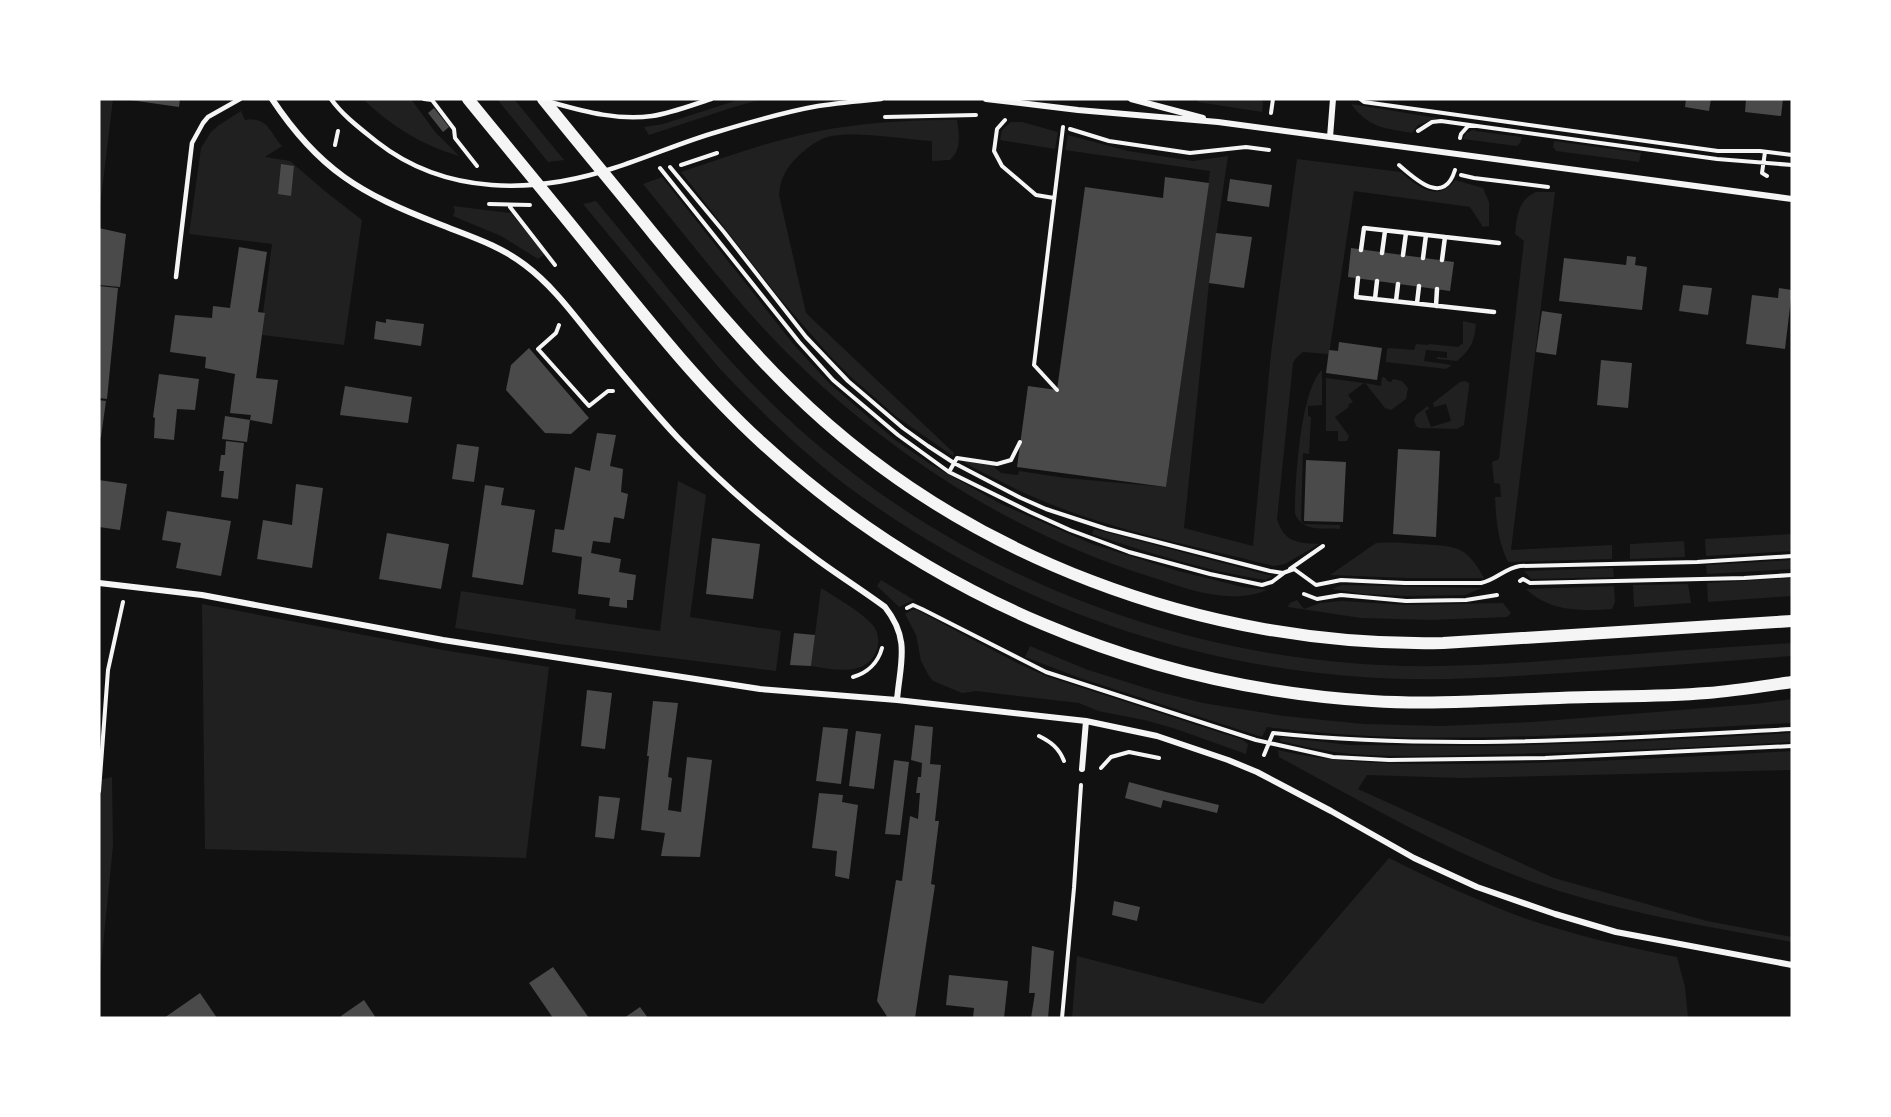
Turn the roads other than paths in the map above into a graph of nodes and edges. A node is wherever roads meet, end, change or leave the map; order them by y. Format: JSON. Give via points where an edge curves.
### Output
{"nodes":[{"id":1,"x":240,"y":99,"type":"edge"},
{"id":2,"x":272,"y":99,"type":"edge"},
{"id":3,"x":331,"y":99,"type":"edge"},
{"id":4,"x":468,"y":99,"type":"edge"},
{"id":5,"x":543,"y":99,"type":"edge"},
{"id":6,"x":711,"y":99,"type":"edge"},
{"id":7,"x":881,"y":99,"type":"edge"},
{"id":8,"x":986,"y":99,"type":"edge"},
{"id":9,"x":1131,"y":99,"type":"edge"},
{"id":10,"x":1333,"y":99,"type":"edge"},
{"id":11,"x":1218,"y":122,"type":"junction"},
{"id":12,"x":1330,"y":137,"type":"junction"},
{"id":13,"x":1792,"y":199,"type":"edge"},
{"id":14,"x":1385,"y":231,"type":"junction"},
{"id":15,"x":1406,"y":233,"type":"junction"},
{"id":16,"x":1426,"y":235,"type":"junction"},
{"id":17,"x":1445,"y":237,"type":"junction"},
{"id":18,"x":1499,"y":243,"type":"dead end"},
{"id":19,"x":1361,"y":250,"type":"dead end"},
{"id":20,"x":1382,"y":253,"type":"dead end"},
{"id":21,"x":1403,"y":255,"type":"dead end"},
{"id":22,"x":1423,"y":258,"type":"dead end"},
{"id":23,"x":1442,"y":260,"type":"dead end"},
{"id":24,"x":176,"y":277,"type":"dead end"},
{"id":25,"x":1358,"y":278,"type":"dead end"},
{"id":26,"x":1377,"y":281,"type":"dead end"},
{"id":27,"x":1398,"y":284,"type":"dead end"},
{"id":28,"x":1419,"y":286,"type":"dead end"},
{"id":29,"x":1437,"y":289,"type":"dead end"},
{"id":30,"x":1375,"y":299,"type":"junction"},
{"id":31,"x":1396,"y":301,"type":"junction"},
{"id":32,"x":1417,"y":303,"type":"junction"},
{"id":33,"x":1436,"y":306,"type":"junction"},
{"id":34,"x":1494,"y":312,"type":"dead end"},
{"id":35,"x":99,"y":583,"type":"edge"},
{"id":36,"x":1792,"y":621,"type":"edge"},
{"id":37,"x":1792,"y":682,"type":"edge"},
{"id":38,"x":897,"y":700,"type":"junction"},
{"id":39,"x":1086,"y":721,"type":"junction"},
{"id":40,"x":1082,"y":769,"type":"road end"},
{"id":41,"x":1792,"y":965,"type":"edge"}],
"edges":[{"from":1,"to":24,"type":"lane","via":[[208,117],[192,143]]},
{"from":2,"to":38,"type":"street","via":[[291,128],[341,176],[386,202],[484,241],[525,265],[557,294],[679,439],[732,490],[807,552],[885,607],[902,638]]},
{"from":3,"to":7,"type":"lane","via":[[338,110],[391,153],[445,177],[510,187],[566,181],[612,169],[714,133],[817,106]]},
{"from":4,"to":37,"type":"main road","via":[[669,345],[760,442],[873,533],[911,558],[1017,613],[1097,645],[1201,677],[1340,699],[1407,703],[1707,693]]},
{"from":5,"to":6,"type":"lane","via":[[607,116],[630,117],[652,116]]},
{"from":5,"to":36,"type":"main road","via":[[716,309],[792,391],[894,476],[952,514],[1045,561],[1194,614],[1269,630],[1346,639],[1454,643]]},
{"from":8,"to":11,"type":"street"},
{"from":9,"to":11,"type":"street"},
{"from":10,"to":12,"type":"street"},
{"from":11,"to":12,"type":"street"},
{"from":12,"to":13,"type":"street"},
{"from":14,"to":15,"type":"lane"},
{"from":14,"to":19,"type":"lane","via":[[1364,228]]},
{"from":14,"to":20,"type":"lane"},
{"from":15,"to":16,"type":"lane"},
{"from":15,"to":21,"type":"lane"},
{"from":16,"to":17,"type":"lane"},
{"from":16,"to":22,"type":"lane"},
{"from":17,"to":18,"type":"lane"},
{"from":17,"to":23,"type":"lane"},
{"from":25,"to":30,"type":"lane","via":[[1356,297]]},
{"from":26,"to":30,"type":"lane"},
{"from":27,"to":31,"type":"lane"},
{"from":28,"to":32,"type":"lane"},
{"from":29,"to":33,"type":"lane"},
{"from":30,"to":31,"type":"lane"},
{"from":31,"to":32,"type":"lane"},
{"from":32,"to":33,"type":"lane"},
{"from":33,"to":34,"type":"lane"},
{"from":35,"to":38,"type":"street","via":[[202,595],[443,640],[749,688]]},
{"from":38,"to":39,"type":"street"},
{"from":39,"to":40,"type":"street"},
{"from":39,"to":41,"type":"street","via":[[1156,736],[1245,767],[1414,858],[1477,887],[1555,914],[1616,932]]}]}
